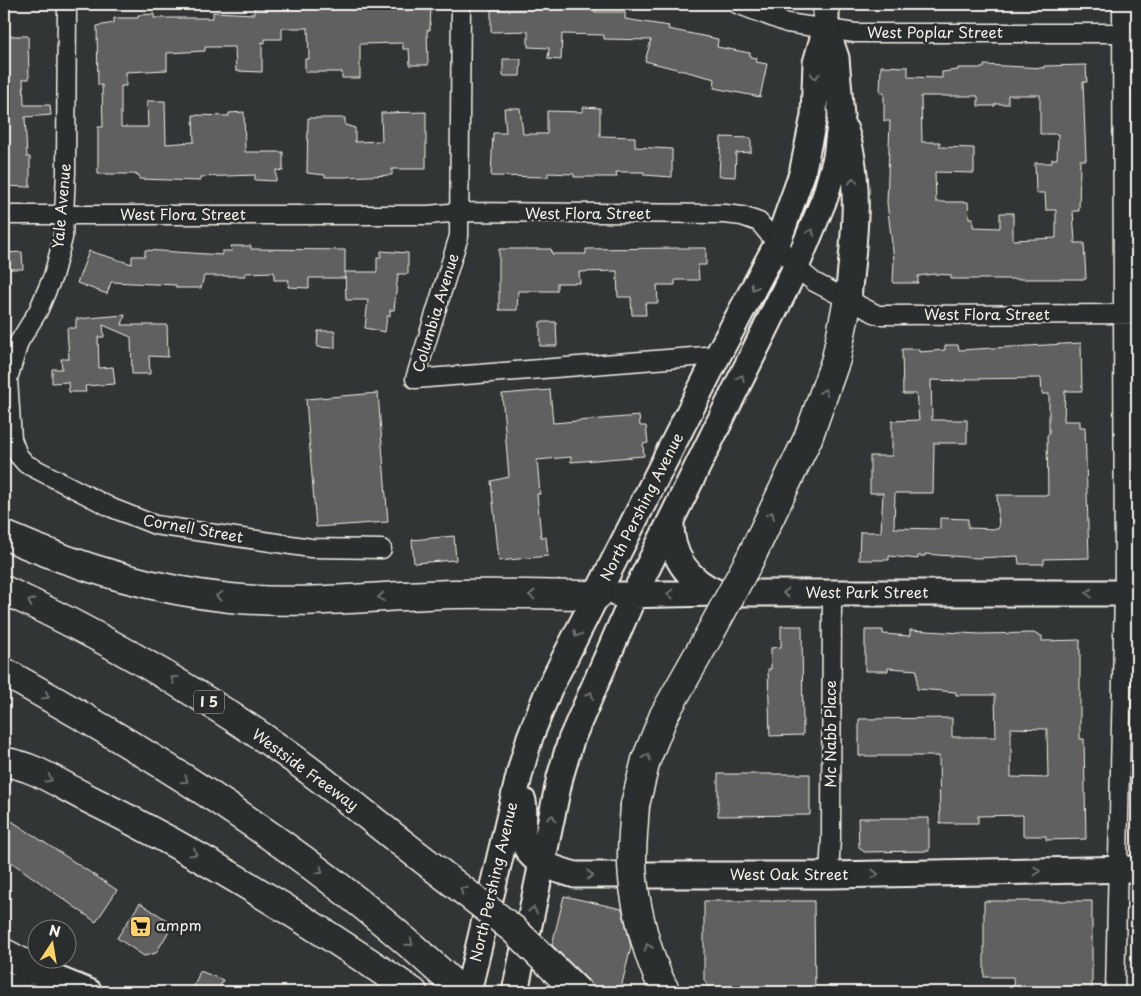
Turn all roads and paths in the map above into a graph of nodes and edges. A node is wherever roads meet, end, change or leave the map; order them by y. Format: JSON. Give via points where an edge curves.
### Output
{"nodes":[{"id":1,"x":66,"y":4,"type":"edge"},
{"id":2,"x":461,"y":4,"type":"edge"},
{"id":3,"x":737,"y":4,"type":"edge"},
{"id":4,"x":826,"y":4,"type":"edge"},
{"id":5,"x":1122,"y":4,"type":"edge"},
{"id":6,"x":826,"y":28,"type":"junction"},
{"id":7,"x":1130,"y":32,"type":"edge"},
{"id":8,"x":841,"y":116,"type":"junction"},
{"id":9,"x":460,"y":212,"type":"junction"},
{"id":10,"x":64,"y":214,"type":"junction"},
{"id":11,"x":4,"y":215,"type":"edge"},
{"id":12,"x":777,"y":244,"type":"junction"},
{"id":13,"x":796,"y":267,"type":"junction"},
{"id":14,"x":848,"y":300,"type":"junction"},
{"id":15,"x":1130,"y":314,"type":"edge"},
{"id":16,"x":718,"y":355,"type":"junction"},
{"id":17,"x":7,"y":398,"type":"edge"},
{"id":18,"x":688,"y":485,"type":"junction"},
{"id":19,"x":671,"y":519,"type":"junction"},
{"id":20,"x":4,"y":535,"type":"edge"},
{"id":21,"x":382,"y":549,"type":"dead end"},
{"id":22,"x":4,"y":590,"type":"edge"},
{"id":23,"x":718,"y":593,"type":"junction"},
{"id":24,"x":832,"y":593,"type":"junction"},
{"id":25,"x":1130,"y":593,"type":"edge"},
{"id":26,"x":598,"y":595,"type":"junction"},
{"id":27,"x":634,"y":595,"type":"junction"},
{"id":28,"x":4,"y":672,"type":"edge"},
{"id":29,"x":4,"y":762,"type":"edge"},
{"id":30,"x":520,"y":772,"type":"junction"},
{"id":31,"x":542,"y":866,"type":"junction"},
{"id":32,"x":1127,"y":869,"type":"edge"},
{"id":33,"x":829,"y":875,"type":"junction"},
{"id":34,"x":4,"y":953,"type":"edge"},
{"id":35,"x":4,"y":958,"type":"edge"},
{"id":36,"x":40,"y":972,"type":"junction"},
{"id":37,"x":4,"y":984,"type":"edge"},
{"id":38,"x":22,"y":992,"type":"edge"},
{"id":39,"x":89,"y":992,"type":"edge"},
{"id":40,"x":413,"y":992,"type":"edge"},
{"id":41,"x":462,"y":992,"type":"edge"},
{"id":42,"x":468,"y":992,"type":"edge"},
{"id":43,"x":514,"y":992,"type":"edge"},
{"id":44,"x":578,"y":992,"type":"edge"},
{"id":45,"x":666,"y":992,"type":"edge"},
{"id":46,"x":1115,"y":992,"type":"edge"}],
"edges":[{"from":1,"to":10,"type":"street","name":"Yale Avenue"},
{"from":2,"to":9,"type":"street","name":"Columbia Avenue"},
{"from":3,"to":6,"type":"street","name":"West Poplar Street","via":[[787,23]]},
{"from":4,"to":6,"type":"main road","name":"North Pershing Avenue"},
{"from":5,"to":7,"type":"street"},
{"from":6,"to":7,"type":"street","name":"West Poplar Street","via":[[855,33]]},
{"from":6,"to":8,"type":"main road","name":"North Pershing Avenue","via":[[836,58]]},
{"from":6,"to":12,"type":"main road","name":"North Pershing Avenue","one_way":true,"via":[[816,63],[814,116],[802,174]]},
{"from":7,"to":15,"type":"street"},
{"from":13,"to":8,"type":"main road","name":"North Pershing Avenue","one_way":true,"via":[[825,197],[836,158]]},
{"from":14,"to":8,"type":"main road","one_way":true,"via":[[856,222],[851,148]]},
{"from":9,"to":10,"type":"street","name":"West Flora Street","via":[[399,215]]},
{"from":9,"to":12,"type":"street","name":"West Flora Street","via":[[725,214],[759,222]]},
{"from":9,"to":16,"type":"street","name":"Columbia Avenue","via":[[460,236],[415,379]]},
{"from":10,"to":11,"type":"street","name":"West Flora Street"},
{"from":10,"to":17,"type":"street","name":"Yale Avenue","via":[[53,276],[20,342],[10,371]]},
{"from":12,"to":13,"type":"street","name":"West Flora Street"},
{"from":12,"to":16,"type":"main road","name":"North Pershing Avenue","one_way":true},
{"from":13,"to":14,"type":"street","name":"West Flora Street","via":[[814,282]]},
{"from":18,"to":13,"type":"main road","name":"North Pershing Avenue","one_way":true},
{"from":14,"to":15,"type":"street","name":"West Flora Street","via":[[878,315]]},
{"from":45,"to":14,"type":"highway","one_way":true,"bridge":true,"via":[[647,946],[632,860],[635,805],[646,760],[664,715],[750,559],[808,438],[836,359]]},
{"from":15,"to":25,"type":"street"},
{"from":16,"to":18,"type":"main road","via":[[723,371],[720,389],[686,460]]},
{"from":16,"to":26,"type":"main road","name":"North Pershing Avenue"},
{"from":17,"to":21,"type":"street","name":"Cornell Street","via":[[12,439],[18,455],[26,464],[139,520],[170,528],[310,548]]},
{"from":18,"to":19,"type":"main road","name":"North Pershing Avenue"},
{"from":19,"to":23,"type":"main road","via":[[674,551],[681,565],[704,587]]},
{"from":19,"to":27,"type":"main road","name":"North Pershing Avenue"},
{"from":26,"to":20,"type":"highway","one_way":true,"via":[[430,594],[304,600],[229,598],[164,587],[94,569]]},
{"from":44,"to":22,"type":"highway","name":"Westside Freeway","number":"I 5","one_way":true,"bridge":true,"via":[[513,928],[287,754],[160,670]]},
{"from":24,"to":23,"type":"main road","name":"West Park Street","one_way":true},
{"from":23,"to":27,"type":"main road","name":"West Park Street","one_way":true},
{"from":25,"to":24,"type":"main road","name":"West Park Street","one_way":true},
{"from":24,"to":33,"type":"street","name":"Mc Nabb Place"},
{"from":25,"to":32,"type":"street"},
{"from":26,"to":27,"type":"main road","name":"West Park Street"},
{"from":26,"to":30,"type":"main road","name":"North Pershing Avenue","one_way":true,"via":[[549,689]]},
{"from":31,"to":27,"type":"main road","name":"North Pershing Avenue","one_way":true,"via":[[571,740]]},
{"from":28,"to":41,"type":"highway","one_way":true,"via":[[136,747],[284,846],[373,912]]},
{"from":29,"to":40,"type":"highway","one_way":true,"via":[[29,769],[160,834],[348,948]]},
{"from":30,"to":31,"type":"main road","via":[[525,815],[524,841]]},
{"from":30,"to":42,"type":"main road","name":"North Pershing Avenue"},
{"from":31,"to":33,"type":"main road","name":"West Oak Street","one_way":true,"via":[[575,875]]},
{"from":43,"to":31,"type":"main road","name":"North Pershing Avenue","one_way":true},
{"from":33,"to":32,"type":"main road","name":"West Oak Street","one_way":true},
{"from":32,"to":46,"type":"street"},
{"from":34,"to":36,"type":"highway"},
{"from":35,"to":36,"type":"main road"},
{"from":36,"to":39,"type":"main road"},
{"from":37,"to":38,"type":"main road"}]}
